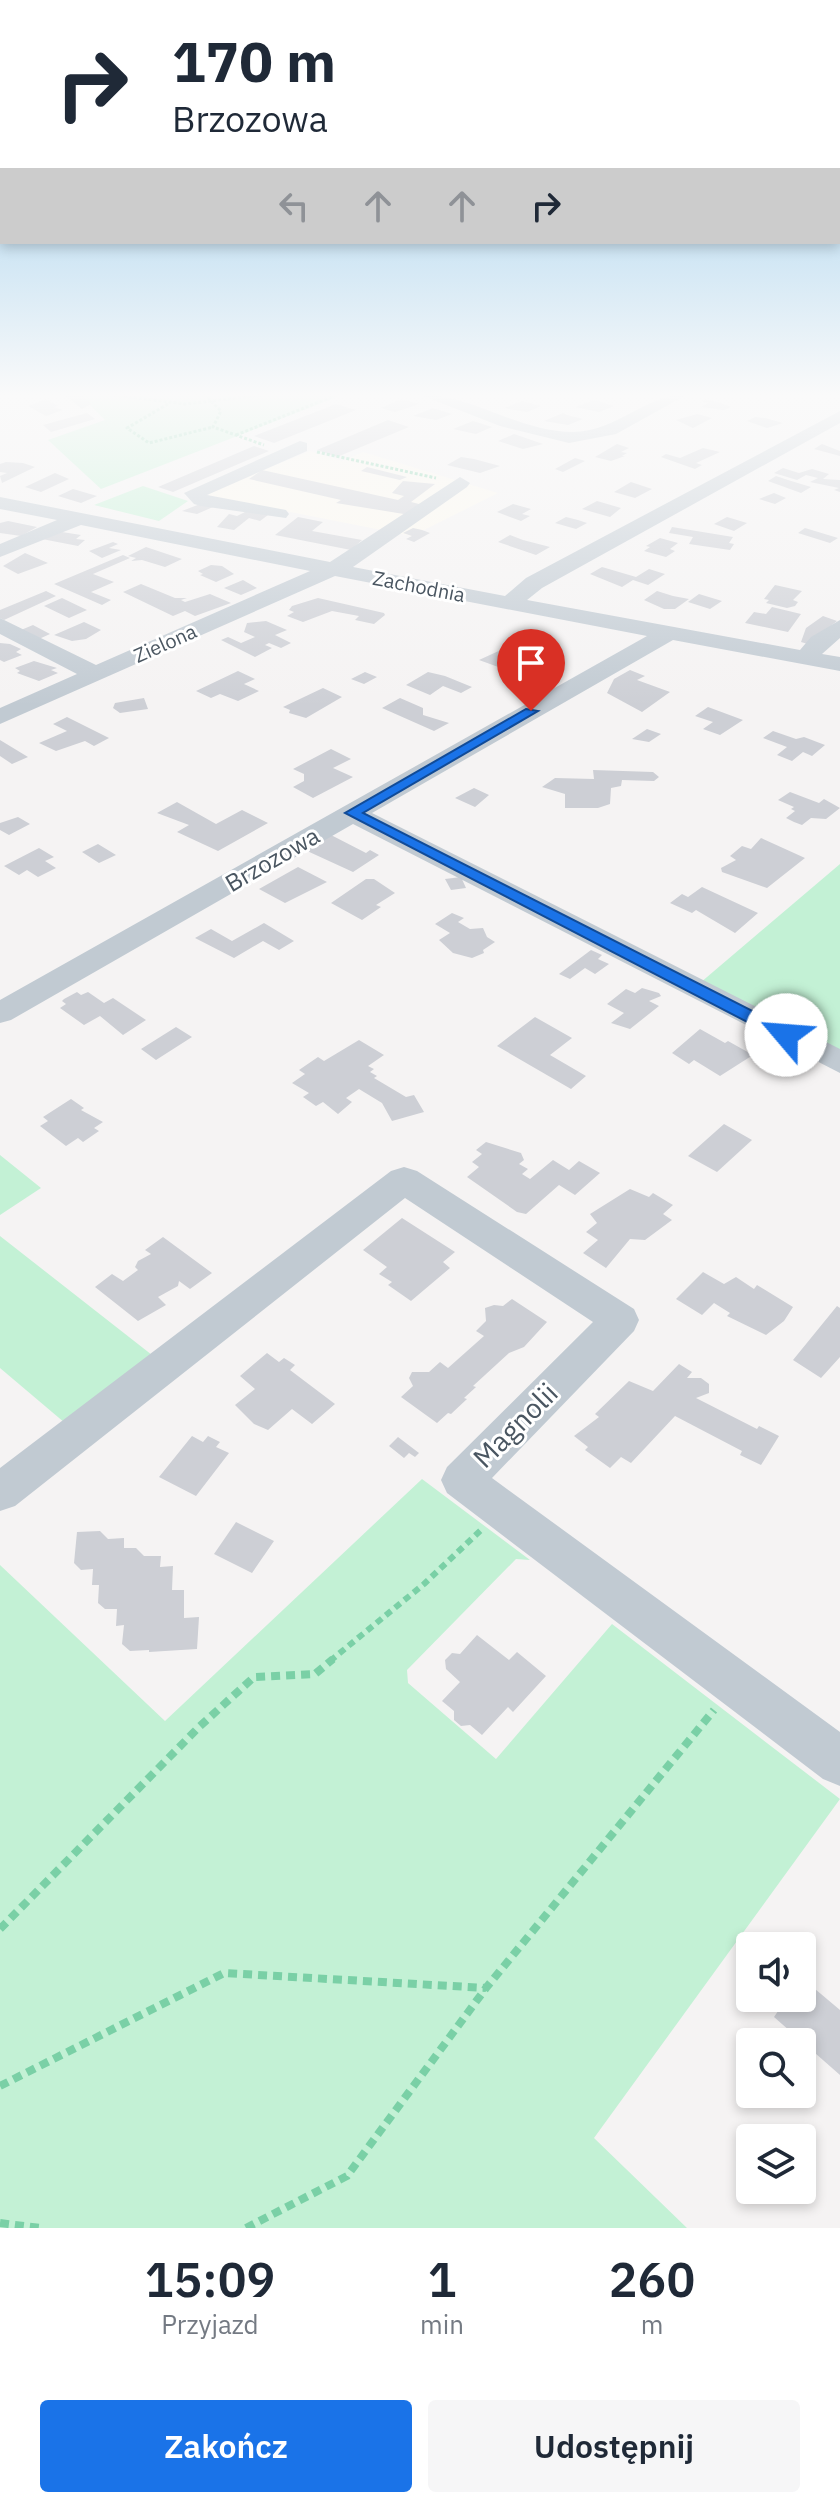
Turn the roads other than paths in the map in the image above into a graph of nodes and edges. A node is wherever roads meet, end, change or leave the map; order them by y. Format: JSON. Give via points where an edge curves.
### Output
{"nodes":[{"id":1,"x":199,"y":498,"type":"edge"},
{"id":2,"x":437,"y":498,"type":"edge"},
{"id":3,"x":690,"y":498,"type":"edge"},
{"id":4,"x":0,"y":503,"type":"edge"},
{"id":5,"x":82,"y":518,"type":"junction"},
{"id":6,"x":233,"y":549,"type":"junction"},
{"id":7,"x":0,"y":551,"type":"edge"},
{"id":8,"x":330,"y":569,"type":"junction"},
{"id":9,"x":510,"y":604,"type":"junction"},
{"id":10,"x":0,"y":625,"type":"edge"},
{"id":11,"x":840,"y":627,"type":"edge"},
{"id":12,"x":669,"y":633,"type":"junction"},
{"id":13,"x":806,"y":658,"type":"junction"},
{"id":14,"x":840,"y":664,"type":"edge"},
{"id":15,"x":95,"y":674,"type":"junction"},
{"id":16,"x":0,"y":717,"type":"edge"},
{"id":17,"x":352,"y":813,"type":"junction"},
{"id":18,"x":0,"y":1013,"type":"edge"},
{"id":19,"x":840,"y":1062,"type":"edge"},
{"id":20,"x":0,"y":1493,"type":"edge"},
{"id":21,"x":840,"y":1762,"type":"edge"}],
"edges":[{"from":1,"to":6,"type":"street","via":[[279,514]]},
{"from":2,"to":8,"type":"street","name":"Zielona"},
{"from":3,"to":9,"type":"street","via":[[534,583]]},
{"from":4,"to":5,"type":"street","name":"Zachodnia"},
{"from":5,"to":6,"type":"street","name":"Zachodnia"},
{"from":5,"to":7,"type":"street"},
{"from":6,"to":8,"type":"street","name":"Zachodnia"},
{"from":8,"to":9,"type":"street","name":"Zachodnia"},
{"from":8,"to":15,"type":"street","name":"Zielona"},
{"from":9,"to":12,"type":"street","name":"Zachodnia"},
{"from":10,"to":15,"type":"street"},
{"from":11,"to":13,"type":"street"},
{"from":12,"to":13,"type":"street","name":"Zachodnia"},
{"from":12,"to":17,"type":"street","name":"Brzozowa"},
{"from":13,"to":14,"type":"street","name":"Zachodnia"},
{"from":15,"to":16,"type":"street","name":"Zielona"},
{"from":17,"to":18,"type":"street","name":"Brzozowa"},
{"from":17,"to":19,"type":"street"},
{"from":20,"to":21,"type":"street","name":"Magnolii","via":[[404,1180],[620,1320],[462,1480]]}]}
